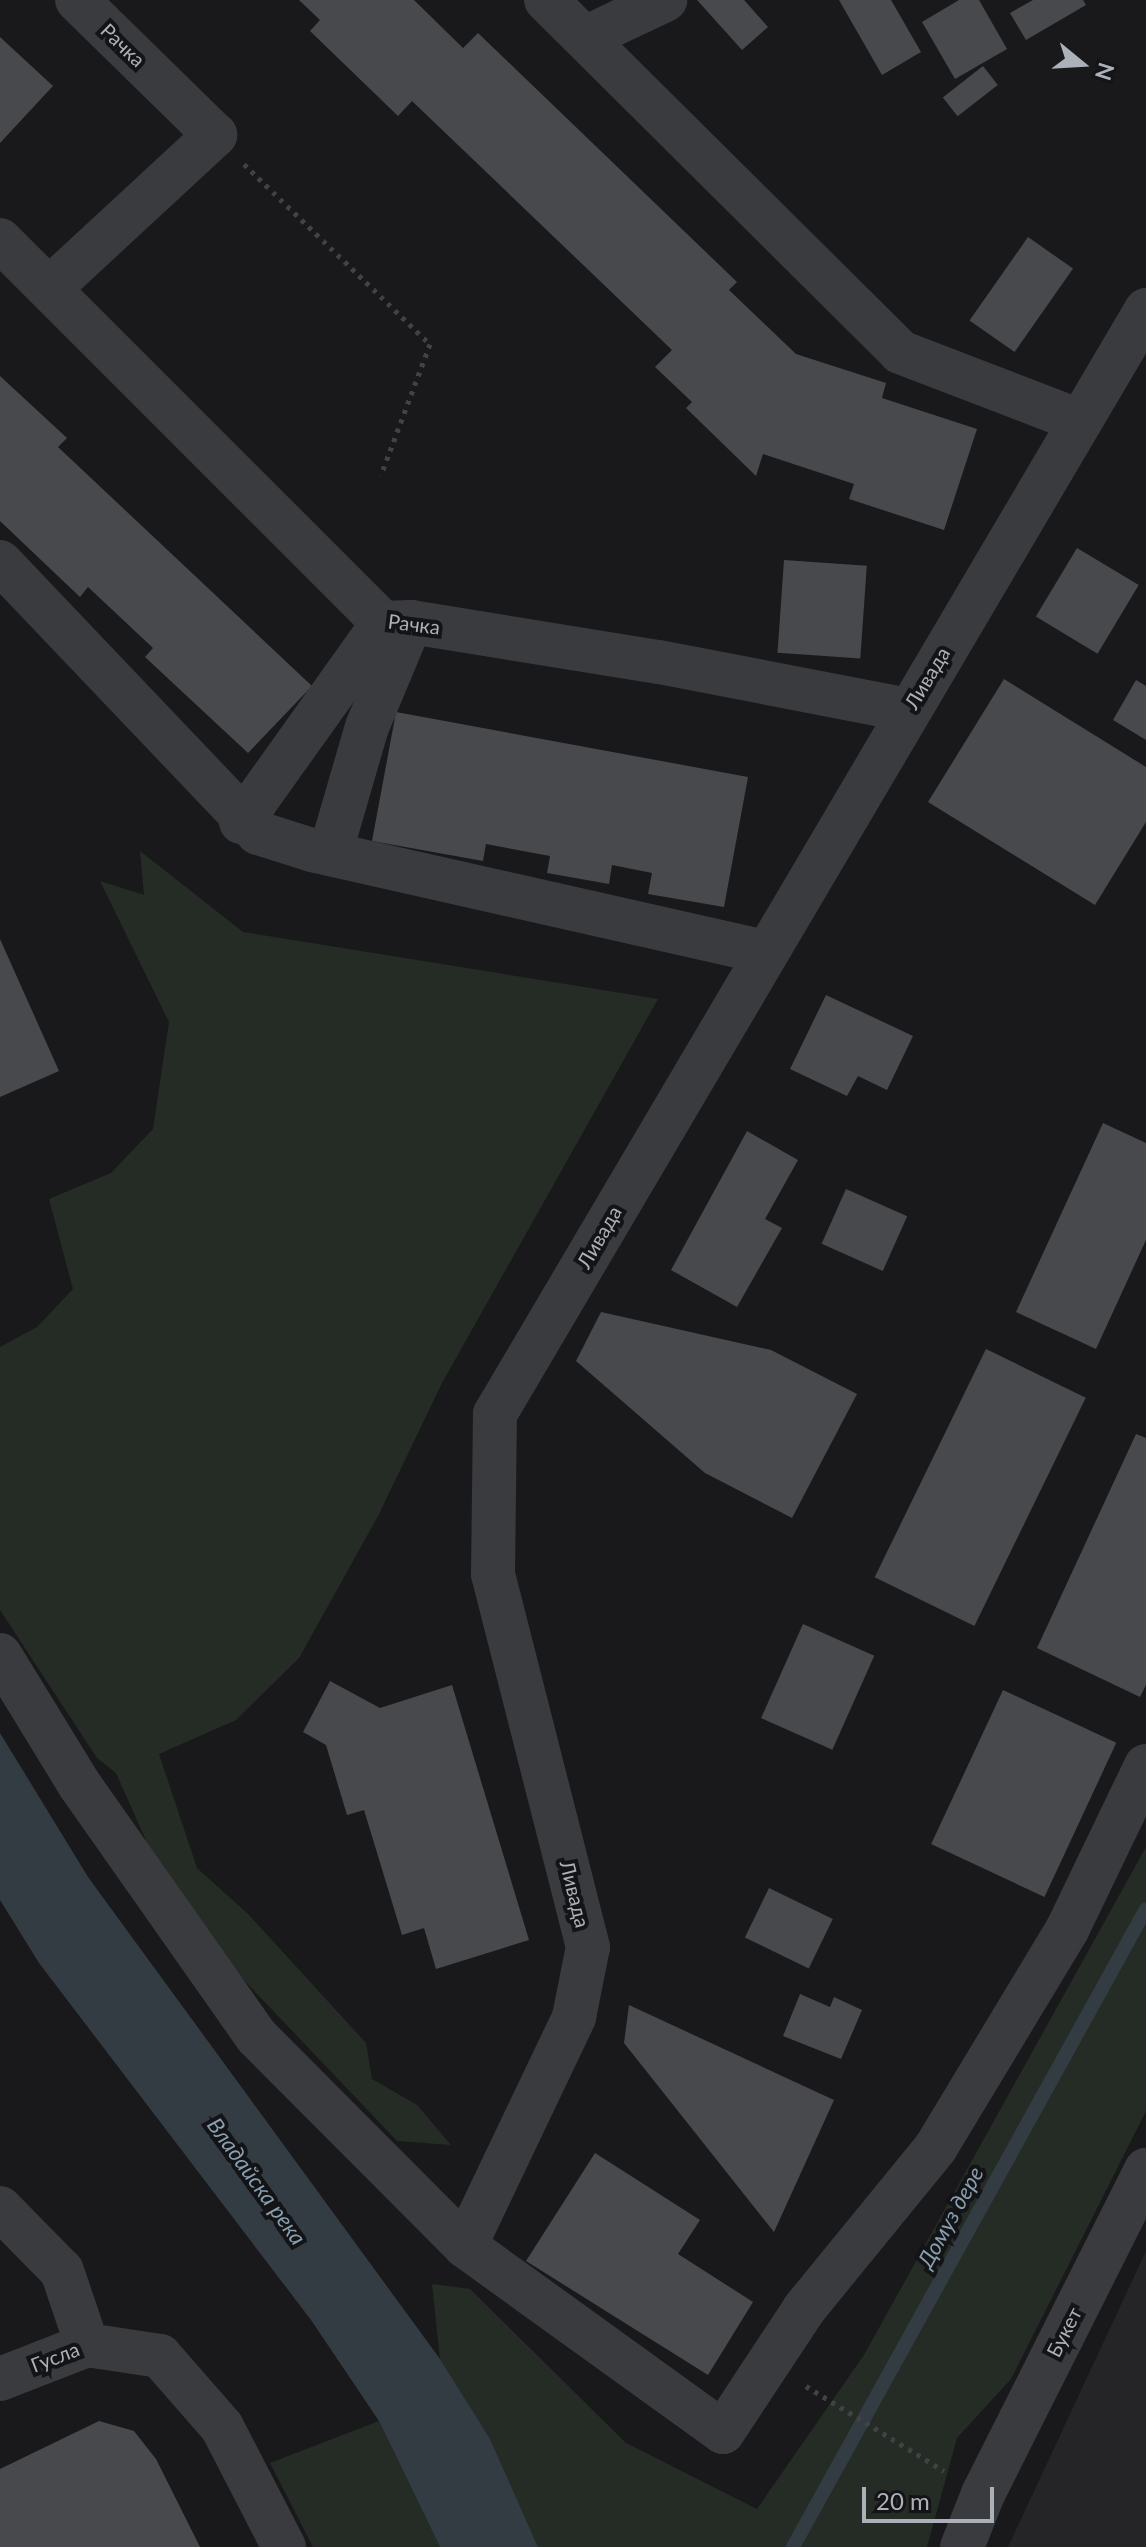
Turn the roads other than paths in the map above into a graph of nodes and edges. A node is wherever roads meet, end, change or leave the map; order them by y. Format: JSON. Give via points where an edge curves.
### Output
{"nodes":[{"id":1,"x":77,"y":0,"type":"edge"},
{"id":2,"x":546,"y":0,"type":"edge"},
{"id":3,"x":665,"y":0,"type":"edge"},
{"id":4,"x":585,"y":38,"type":"junction"},
{"id":5,"x":0,"y":240,"type":"edge"},
{"id":6,"x":51,"y":287,"type":"junction"},
{"id":7,"x":1146,"y":310,"type":"edge"},
{"id":8,"x":1080,"y":421,"type":"junction"},
{"id":9,"x":0,"y":562,"type":"edge"},
{"id":10,"x":397,"y":622,"type":"junction"},
{"id":11,"x":908,"y":710,"type":"junction"},
{"id":12,"x":241,"y":822,"type":"junction"},
{"id":13,"x":330,"y":854,"type":"junction"},
{"id":14,"x":766,"y":952,"type":"junction"},
{"id":15,"x":0,"y":1655,"type":"edge"},
{"id":16,"x":1146,"y":1766,"type":"edge"},
{"id":17,"x":1146,"y":2170,"type":"edge"},
{"id":18,"x":0,"y":2208,"type":"edge"},
{"id":19,"x":465,"y":2246,"type":"junction"},
{"id":20,"x":87,"y":2345,"type":"junction"},
{"id":21,"x":0,"y":2379,"type":"edge"},
{"id":22,"x":284,"y":2547,"type":"edge"},
{"id":23,"x":962,"y":2547,"type":"edge"}],
"edges":[{"from":1,"to":6,"type":"street","name":"Рачка","via":[[215,135]]},
{"from":2,"to":4,"type":"street"},
{"from":3,"to":4,"type":"street"},
{"from":4,"to":8,"type":"street","via":[[900,352]]},
{"from":5,"to":6,"type":"street","name":"Рачка"},
{"from":6,"to":10,"type":"street","name":"Рачка"},
{"from":7,"to":8,"type":"street","name":"Ливада"},
{"from":8,"to":11,"type":"street","name":"Ливада"},
{"from":9,"to":12,"type":"street"},
{"from":10,"to":11,"type":"street","name":"Рачка","via":[[659,662]]},
{"from":10,"to":12,"type":"street"},
{"from":10,"to":13,"type":"street"},
{"from":11,"to":14,"type":"street","name":"Ливада"},
{"from":12,"to":13,"type":"street","via":[[258,833]]},
{"from":13,"to":14,"type":"street"},
{"from":14,"to":19,"type":"street","name":"Ливада","via":[[495,1414],[493,1574],[588,1947],[574,2017]]},
{"from":15,"to":19,"type":"street","via":[[79,1784],[257,2037]]},
{"from":16,"to":19,"type":"street","via":[[1067,1930],[936,2147],[804,2309],[723,2432]]},
{"from":17,"to":23,"type":"street","name":"Букет","via":[[983,2494]]},
{"from":18,"to":20,"type":"street","via":[[62,2271]]},
{"from":20,"to":21,"type":"street","name":"Гусла"},
{"from":20,"to":22,"type":"street","name":"Гусла","via":[[160,2356],[222,2427]]}]}
